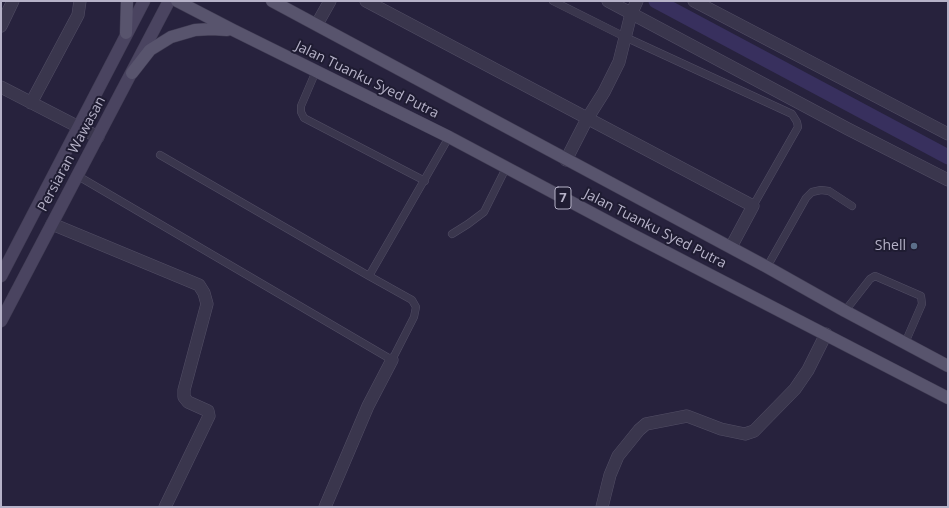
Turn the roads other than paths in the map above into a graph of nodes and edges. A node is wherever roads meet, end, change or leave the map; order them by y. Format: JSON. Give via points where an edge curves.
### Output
{"nodes":[{"id":1,"x":13,"y":1,"type":"edge"},
{"id":2,"x":80,"y":1,"type":"edge"},
{"id":3,"x":126,"y":1,"type":"edge"},
{"id":4,"x":144,"y":1,"type":"edge"},
{"id":5,"x":169,"y":1,"type":"edge"},
{"id":6,"x":177,"y":1,"type":"edge"},
{"id":7,"x":272,"y":1,"type":"edge"},
{"id":8,"x":330,"y":1,"type":"edge"},
{"id":9,"x":553,"y":1,"type":"edge"},
{"id":10,"x":608,"y":1,"type":"edge"},
{"id":11,"x":694,"y":1,"type":"edge"},
{"id":12,"x":373,"y":3,"type":"edge"},
{"id":13,"x":635,"y":7,"type":"edge"},
{"id":14,"x":317,"y":24,"type":"junction"},
{"id":15,"x":1,"y":26,"type":"edge"},
{"id":16,"x":233,"y":30,"type":"junction"},
{"id":17,"x":126,"y":33,"type":"junction"},
{"id":18,"x":626,"y":37,"type":"junction"},
{"id":19,"x":316,"y":71,"type":"junction"},
{"id":20,"x":132,"y":73,"type":"junction"},
{"id":21,"x":1,"y":87,"type":"edge"},
{"id":22,"x":31,"y":103,"type":"junction"},
{"id":23,"x":587,"y":119,"type":"junction"},
{"id":24,"x":77,"y":127,"type":"junction"},
{"id":25,"x":948,"y":134,"type":"edge"},
{"id":26,"x":98,"y":137,"type":"junction"},
{"id":27,"x":449,"y":137,"type":"junction"},
{"id":28,"x":160,"y":155,"type":"dead end"},
{"id":29,"x":566,"y":160,"type":"junction"},
{"id":30,"x":506,"y":168,"type":"junction"},
{"id":31,"x":78,"y":176,"type":"junction"},
{"id":32,"x":948,"y":180,"type":"edge"},
{"id":33,"x":424,"y":181,"type":"junction"},
{"id":34,"x":753,"y":206,"type":"junction"},
{"id":35,"x":852,"y":206,"type":"dead end"},
{"id":36,"x":52,"y":224,"type":"junction"},
{"id":37,"x":452,"y":234,"type":"dead end"},
{"id":38,"x":731,"y":247,"type":"junction"},
{"id":39,"x":767,"y":267,"type":"junction"},
{"id":40,"x":1,"y":276,"type":"edge"},
{"id":41,"x":369,"y":276,"type":"junction"},
{"id":42,"x":845,"y":311,"type":"junction"},
{"id":43,"x":1,"y":321,"type":"edge"},
{"id":44,"x":826,"y":334,"type":"junction"},
{"id":45,"x":905,"y":343,"type":"junction"},
{"id":46,"x":392,"y":360,"type":"junction"},
{"id":47,"x":948,"y":366,"type":"edge"},
{"id":48,"x":948,"y":398,"type":"edge"},
{"id":49,"x":165,"y":507,"type":"edge"},
{"id":50,"x":325,"y":507,"type":"edge"},
{"id":51,"x":602,"y":507,"type":"edge"}],
"edges":[{"from":1,"to":15,"type":"street"},
{"from":2,"to":22,"type":"street","via":[[78,15]]},
{"from":3,"to":17,"type":"main road"},
{"from":4,"to":17,"type":"main road","name":"Persiaran Wawasan"},
{"from":5,"to":20,"type":"main road","name":"Persiaran Wawasan"},
{"from":6,"to":16,"type":"main road","name":"Jalan Tuanku Syed Putra","number":"7"},
{"from":7,"to":14,"type":"main road","name":"Jalan Tuanku Syed Putra"},
{"from":8,"to":14,"type":"street"},
{"from":9,"to":18,"type":"lane"},
{"from":10,"to":13,"type":"street"},
{"from":11,"to":25,"type":"street"},
{"from":12,"to":23,"type":"street"},
{"from":13,"to":18,"type":"street"},
{"from":13,"to":32,"type":"street"},
{"from":14,"to":29,"type":"main road","name":"Jalan Tuanku Syed Putra"},
{"from":16,"to":19,"type":"main road","name":"Jalan Tuanku Syed Putra","number":"7"},
{"from":16,"to":20,"type":"main road","via":[[194,30],[171,37],[150,50]]},
{"from":17,"to":24,"type":"main road","name":"Persiaran Wawasan"},
{"from":18,"to":23,"type":"street","via":[[619,62]]},
{"from":18,"to":34,"type":"lane","via":[[792,114],[798,128]]},
{"from":19,"to":27,"type":"main road","name":"Jalan Tuanku Syed Putra","number":"7"},
{"from":19,"to":33,"type":"lane","via":[[301,106],[304,118]]},
{"from":20,"to":26,"type":"main road","name":"Persiaran Wawasan"},
{"from":21,"to":22,"type":"street"},
{"from":22,"to":24,"type":"street"},
{"from":23,"to":29,"type":"street"},
{"from":23,"to":34,"type":"street"},
{"from":24,"to":26,"type":"street"},
{"from":24,"to":40,"type":"main road","name":"Persiaran Wawasan"},
{"from":26,"to":31,"type":"main road","name":"Persiaran Wawasan"},
{"from":27,"to":30,"type":"main road","name":"Jalan Tuanku Syed Putra","number":"7"},
{"from":27,"to":33,"type":"lane"},
{"from":28,"to":41,"type":"lane"},
{"from":29,"to":38,"type":"main road","name":"Jalan Tuanku Syed Putra"},
{"from":30,"to":37,"type":"lane","via":[[484,212]]},
{"from":30,"to":44,"type":"main road","name":"Jalan Tuanku Syed Putra","number":"7"},
{"from":31,"to":36,"type":"main road","name":"Persiaran Wawasan"},
{"from":31,"to":46,"type":"lane"},
{"from":33,"to":41,"type":"lane"},
{"from":34,"to":38,"type":"street"},
{"from":35,"to":39,"type":"lane","via":[[829,191],[812,192],[806,198]]},
{"from":36,"to":43,"type":"main road","name":"Persiaran Wawasan"},
{"from":36,"to":49,"type":"street","via":[[199,285],[204,293],[207,304],[184,397],[188,402],[208,411],[209,416]]},
{"from":38,"to":39,"type":"main road","name":"Jalan Tuanku Syed Putra"},
{"from":39,"to":42,"type":"main road","name":"Jalan Tuanku Syed Putra"},
{"from":41,"to":46,"type":"lane","via":[[412,300],[416,307],[414,317]]},
{"from":42,"to":45,"type":"main road","name":"Jalan Tuanku Syed Putra"},
{"from":42,"to":45,"type":"lane","via":[[875,276],[921,296],[922,304]]},
{"from":44,"to":48,"type":"main road","name":"Jalan Tuanku Syed Putra","number":"7"},
{"from":44,"to":51,"type":"street","via":[[795,389],[754,431],[744,434],[688,416],[646,424],[618,456]]},
{"from":45,"to":47,"type":"main road","name":"Jalan Tuanku Syed Putra"},
{"from":46,"to":50,"type":"street","via":[[368,406]]}]}
